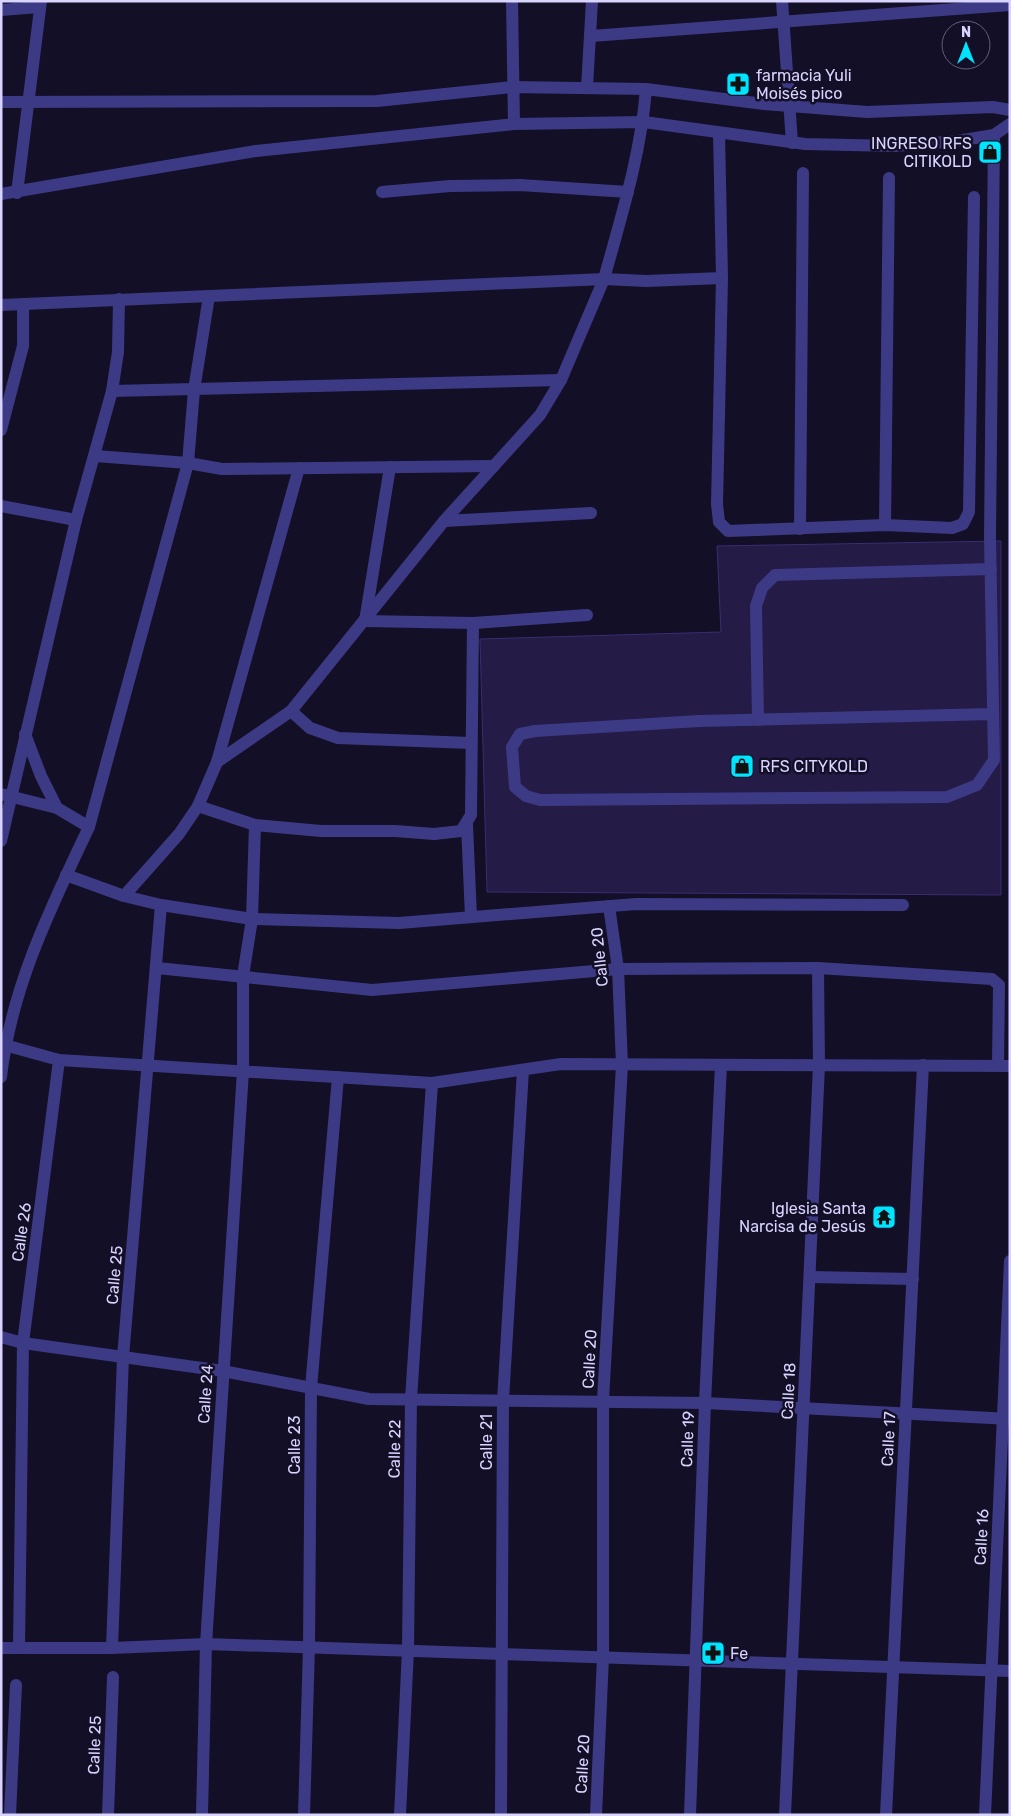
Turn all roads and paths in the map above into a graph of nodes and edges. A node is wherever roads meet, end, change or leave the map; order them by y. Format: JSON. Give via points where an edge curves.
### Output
{"nodes":[{"id":1,"x":512,"y":1,"type":"edge"},
{"id":2,"x":592,"y":1,"type":"edge"},
{"id":3,"x":782,"y":1,"type":"edge"},
{"id":4,"x":40,"y":4,"type":"edge"},
{"id":5,"x":1010,"y":5,"type":"edge"},
{"id":6,"x":1,"y":10,"type":"edge"},
{"id":7,"x":784,"y":22,"type":"junction"},
{"id":8,"x":591,"y":36,"type":"junction"},
{"id":9,"x":512,"y":87,"type":"junction"},
{"id":10,"x":587,"y":87,"type":"junction"},
{"id":11,"x":646,"y":89,"type":"junction"},
{"id":12,"x":29,"y":100,"type":"junction"},
{"id":13,"x":1,"y":102,"type":"edge"},
{"id":14,"x":790,"y":105,"type":"junction"},
{"id":15,"x":1010,"y":110,"type":"edge"},
{"id":16,"x":644,"y":122,"type":"junction"},
{"id":17,"x":514,"y":124,"type":"junction"},
{"id":18,"x":1010,"y":124,"type":"edge"},
{"id":19,"x":719,"y":133,"type":"junction"},
{"id":20,"x":994,"y":135,"type":"junction"},
{"id":21,"x":792,"y":143,"type":"junction"},
{"id":22,"x":802,"y":173,"type":"dead end"},
{"id":23,"x":889,"y":178,"type":"dead end"},
{"id":24,"x":382,"y":192,"type":"dead end"},
{"id":25,"x":628,"y":192,"type":"junction"},
{"id":26,"x":17,"y":193,"type":"junction"},
{"id":27,"x":1,"y":194,"type":"edge"},
{"id":28,"x":974,"y":197,"type":"dead end"},
{"id":29,"x":722,"y":278,"type":"junction"},
{"id":30,"x":604,"y":279,"type":"junction"},
{"id":31,"x":209,"y":296,"type":"junction"},
{"id":32,"x":120,"y":300,"type":"junction"},
{"id":33,"x":23,"y":304,"type":"junction"},
{"id":34,"x":1,"y":305,"type":"edge"},
{"id":35,"x":561,"y":380,"type":"junction"},
{"id":36,"x":194,"y":390,"type":"junction"},
{"id":37,"x":112,"y":391,"type":"junction"},
{"id":38,"x":1,"y":430,"type":"edge"},
{"id":39,"x":95,"y":456,"type":"junction"},
{"id":40,"x":188,"y":463,"type":"junction"},
{"id":41,"x":494,"y":466,"type":"junction"},
{"id":42,"x":390,"y":467,"type":"junction"},
{"id":43,"x":299,"y":468,"type":"junction"},
{"id":44,"x":1,"y":506,"type":"edge"},
{"id":45,"x":591,"y":513,"type":"dead end"},
{"id":46,"x":76,"y":520,"type":"junction"},
{"id":47,"x":444,"y":521,"type":"junction"},
{"id":48,"x":885,"y":525,"type":"junction"},
{"id":49,"x":800,"y":529,"type":"junction"},
{"id":50,"x":991,"y":569,"type":"junction"},
{"id":51,"x":587,"y":615,"type":"dead end"},
{"id":52,"x":366,"y":621,"type":"junction"},
{"id":53,"x":473,"y":623,"type":"junction"},
{"id":54,"x":291,"y":711,"type":"junction"},
{"id":55,"x":993,"y":714,"type":"junction"},
{"id":56,"x":758,"y":720,"type":"junction"},
{"id":57,"x":25,"y":734,"type":"junction"},
{"id":58,"x":471,"y":743,"type":"junction"},
{"id":59,"x":217,"y":762,"type":"junction"},
{"id":60,"x":7,"y":794,"type":"edge"},
{"id":61,"x":198,"y":806,"type":"junction"},
{"id":62,"x":57,"y":808,"type":"junction"},
{"id":63,"x":255,"y":825,"type":"junction"},
{"id":64,"x":467,"y":825,"type":"junction"},
{"id":65,"x":89,"y":827,"type":"junction"},
{"id":66,"x":1,"y":841,"type":"edge"},
{"id":67,"x":66,"y":875,"type":"junction"},
{"id":68,"x":124,"y":896,"type":"junction"},
{"id":69,"x":160,"y":905,"type":"junction"},
{"id":70,"x":903,"y":905,"type":"dead end"},
{"id":71,"x":609,"y":906,"type":"junction"},
{"id":72,"x":471,"y":917,"type":"junction"},
{"id":73,"x":252,"y":918,"type":"junction"},
{"id":74,"x":157,"y":968,"type":"junction"},
{"id":75,"x":818,"y":968,"type":"junction"},
{"id":76,"x":618,"y":969,"type":"junction"},
{"id":77,"x":243,"y":976,"type":"junction"},
{"id":78,"x":3,"y":1045,"type":"edge"},
{"id":79,"x":59,"y":1060,"type":"junction"},
{"id":80,"x":148,"y":1065,"type":"junction"},
{"id":81,"x":622,"y":1065,"type":"junction"},
{"id":82,"x":721,"y":1065,"type":"junction"},
{"id":83,"x":820,"y":1065,"type":"junction"},
{"id":84,"x":923,"y":1065,"type":"junction"},
{"id":85,"x":1004,"y":1066,"type":"edge"},
{"id":86,"x":523,"y":1070,"type":"junction"},
{"id":87,"x":243,"y":1071,"type":"junction"},
{"id":88,"x":1,"y":1077,"type":"edge"},
{"id":89,"x":338,"y":1077,"type":"junction"},
{"id":90,"x":432,"y":1083,"type":"junction"},
{"id":91,"x":1010,"y":1261,"type":"edge"},
{"id":92,"x":810,"y":1277,"type":"junction"},
{"id":93,"x":912,"y":1279,"type":"junction"},
{"id":94,"x":1,"y":1336,"type":"edge"},
{"id":95,"x":23,"y":1342,"type":"junction"},
{"id":96,"x":123,"y":1357,"type":"junction"},
{"id":97,"x":223,"y":1371,"type":"junction"},
{"id":98,"x":311,"y":1388,"type":"junction"},
{"id":99,"x":411,"y":1399,"type":"junction"},
{"id":100,"x":503,"y":1400,"type":"junction"},
{"id":101,"x":603,"y":1400,"type":"junction"},
{"id":102,"x":705,"y":1404,"type":"junction"},
{"id":103,"x":804,"y":1409,"type":"junction"},
{"id":104,"x":906,"y":1414,"type":"junction"},
{"id":105,"x":1006,"y":1419,"type":"edge"},
{"id":106,"x":206,"y":1644,"type":"junction"},
{"id":107,"x":309,"y":1647,"type":"junction"},
{"id":108,"x":1,"y":1648,"type":"edge"},
{"id":109,"x":19,"y":1648,"type":"junction"},
{"id":110,"x":112,"y":1648,"type":"junction"},
{"id":111,"x":408,"y":1650,"type":"junction"},
{"id":112,"x":502,"y":1654,"type":"junction"},
{"id":113,"x":603,"y":1657,"type":"junction"},
{"id":114,"x":696,"y":1660,"type":"junction"},
{"id":115,"x":792,"y":1664,"type":"junction"},
{"id":116,"x":894,"y":1667,"type":"junction"},
{"id":117,"x":991,"y":1671,"type":"junction"},
{"id":118,"x":1010,"y":1671,"type":"edge"},
{"id":119,"x":113,"y":1676,"type":"dead end"},
{"id":120,"x":16,"y":1685,"type":"dead end"},
{"id":121,"x":10,"y":1815,"type":"edge"},
{"id":122,"x":108,"y":1815,"type":"edge"},
{"id":123,"x":202,"y":1815,"type":"edge"},
{"id":124,"x":304,"y":1815,"type":"edge"},
{"id":125,"x":400,"y":1815,"type":"edge"},
{"id":126,"x":501,"y":1815,"type":"edge"},
{"id":127,"x":596,"y":1815,"type":"edge"},
{"id":128,"x":690,"y":1815,"type":"edge"},
{"id":129,"x":785,"y":1815,"type":"edge"},
{"id":130,"x":886,"y":1815,"type":"edge"},
{"id":131,"x":985,"y":1815,"type":"edge"}],
"edges":[{"from":1,"to":9,"type":"street"},
{"from":2,"to":8,"type":"street"},
{"from":3,"to":7,"type":"street"},
{"from":4,"to":6,"type":"street"},
{"from":4,"to":12,"type":"street"},
{"from":5,"to":7,"type":"street"},
{"from":7,"to":8,"type":"street"},
{"from":7,"to":14,"type":"street"},
{"from":8,"to":10,"type":"street"},
{"from":9,"to":10,"type":"street"},
{"from":9,"to":12,"type":"street","via":[[377,101]]},
{"from":9,"to":17,"type":"street"},
{"from":10,"to":11,"type":"street"},
{"from":11,"to":14,"type":"street"},
{"from":11,"to":16,"type":"street"},
{"from":12,"to":13,"type":"street"},
{"from":12,"to":26,"type":"street"},
{"from":14,"to":15,"type":"street","via":[[867,112],[993,107]]},
{"from":14,"to":21,"type":"street"},
{"from":16,"to":17,"type":"street"},
{"from":16,"to":19,"type":"street"},
{"from":16,"to":25,"type":"street"},
{"from":17,"to":26,"type":"street","via":[[256,151]]},
{"from":18,"to":20,"type":"street"},
{"from":19,"to":21,"type":"street"},
{"from":19,"to":29,"type":"street"},
{"from":20,"to":21,"type":"street","via":[[895,146]]},
{"from":20,"to":50,"type":"street"},
{"from":22,"to":49,"type":"street"},
{"from":23,"to":48,"type":"street"},
{"from":24,"to":25,"type":"street","via":[[450,186],[520,185]]},
{"from":25,"to":30,"type":"street"},
{"from":26,"to":27,"type":"street"},
{"from":28,"to":48,"type":"street","via":[[969,512],[963,524],[952,528]]},
{"from":29,"to":30,"type":"street"},
{"from":29,"to":49,"type":"street","via":[[719,522],[728,531]]},
{"from":30,"to":31,"type":"street"},
{"from":30,"to":35,"type":"street"},
{"from":31,"to":32,"type":"street"},
{"from":31,"to":36,"type":"street"},
{"from":32,"to":33,"type":"street"},
{"from":32,"to":37,"type":"street","via":[[118,352]]},
{"from":33,"to":34,"type":"street"},
{"from":33,"to":38,"type":"street","via":[[23,346]]},
{"from":35,"to":36,"type":"street"},
{"from":35,"to":41,"type":"street","via":[[540,415]]},
{"from":36,"to":37,"type":"street"},
{"from":36,"to":40,"type":"street"},
{"from":37,"to":39,"type":"street"},
{"from":39,"to":40,"type":"street"},
{"from":39,"to":46,"type":"street"},
{"from":40,"to":43,"type":"street","via":[[222,469]]},
{"from":40,"to":65,"type":"street"},
{"from":41,"to":42,"type":"street"},
{"from":41,"to":47,"type":"street"},
{"from":42,"to":43,"type":"street"},
{"from":42,"to":52,"type":"street"},
{"from":43,"to":59,"type":"street"},
{"from":44,"to":46,"type":"street"},
{"from":45,"to":47,"type":"street"},
{"from":46,"to":57,"type":"street"},
{"from":47,"to":52,"type":"street","via":[[383,595]]},
{"from":48,"to":49,"type":"street"},
{"from":50,"to":55,"type":"street"},
{"from":50,"to":56,"type":"street","via":[[775,575],[762,588],[756,606]]},
{"from":51,"to":53,"type":"street"},
{"from":52,"to":53,"type":"street"},
{"from":52,"to":54,"type":"street"},
{"from":53,"to":58,"type":"street"},
{"from":54,"to":58,"type":"street","via":[[310,728],[338,738]]},
{"from":54,"to":59,"type":"street"},
{"from":55,"to":56,"type":"street"},
{"from":55,"to":56,"type":"street","via":[[994,760],[976,785],[947,797],[540,800],[526,796],[515,787],[512,747],[520,734]]},
{"from":57,"to":60,"type":"street"},
{"from":57,"to":62,"type":"street"},
{"from":58,"to":64,"type":"street","via":[[471,815]]},
{"from":59,"to":61,"type":"street"},
{"from":60,"to":62,"type":"street"},
{"from":60,"to":66,"type":"street"},
{"from":61,"to":63,"type":"street"},
{"from":61,"to":68,"type":"street","via":[[179,834]]},
{"from":62,"to":65,"type":"street"},
{"from":63,"to":64,"type":"street","via":[[322,831],[442,834],[461,831]]},
{"from":63,"to":73,"type":"street","name":"Calle 24"},
{"from":64,"to":72,"type":"street"},
{"from":65,"to":67,"type":"street"},
{"from":67,"to":68,"type":"street"},
{"from":67,"to":78,"type":"street","via":[[34,946]]},
{"from":68,"to":69,"type":"street"},
{"from":69,"to":73,"type":"street"},
{"from":69,"to":74,"type":"street","name":"Calle 25"},
{"from":70,"to":71,"type":"street"},
{"from":71,"to":72,"type":"street"},
{"from":71,"to":76,"type":"street","name":"Calle 20"},
{"from":72,"to":73,"type":"street","via":[[399,923]]},
{"from":73,"to":77,"type":"street","name":"Calle 24"},
{"from":74,"to":77,"type":"street"},
{"from":74,"to":80,"type":"street","name":"Calle 25"},
{"from":75,"to":76,"type":"street"},
{"from":75,"to":83,"type":"street","name":"Calle 18"},
{"from":75,"to":85,"type":"street","via":[[992,979],[999,985]]},
{"from":76,"to":77,"type":"street","via":[[372,990]]},
{"from":76,"to":81,"type":"street","name":"Calle 20"},
{"from":77,"to":87,"type":"street","name":"Calle 24"},
{"from":78,"to":79,"type":"street"},
{"from":78,"to":88,"type":"street"},
{"from":79,"to":80,"type":"street"},
{"from":79,"to":95,"type":"street","name":"Calle 26"},
{"from":80,"to":87,"type":"street"},
{"from":80,"to":96,"type":"street","name":"Calle 25"},
{"from":81,"to":82,"type":"street"},
{"from":81,"to":86,"type":"street","via":[[561,1064]]},
{"from":81,"to":101,"type":"street","name":"Calle 20"},
{"from":82,"to":83,"type":"street"},
{"from":82,"to":102,"type":"street","name":"Calle 19"},
{"from":83,"to":84,"type":"street"},
{"from":83,"to":92,"type":"street","name":"Calle 18"},
{"from":84,"to":85,"type":"street"},
{"from":84,"to":93,"type":"street","name":"Calle 17"},
{"from":86,"to":90,"type":"street"},
{"from":86,"to":100,"type":"street","name":"Calle 21"},
{"from":87,"to":89,"type":"street"},
{"from":87,"to":97,"type":"street","name":"Calle 24"},
{"from":89,"to":90,"type":"street"},
{"from":89,"to":98,"type":"street","name":"Calle 23"},
{"from":90,"to":99,"type":"street","name":"Calle 22"},
{"from":91,"to":105,"type":"street","name":"Calle 16"},
{"from":92,"to":93,"type":"street"},
{"from":92,"to":103,"type":"street","name":"Calle 18"},
{"from":93,"to":104,"type":"street","name":"Calle 17"},
{"from":94,"to":95,"type":"street"},
{"from":95,"to":96,"type":"street"},
{"from":95,"to":109,"type":"street","name":"Calle 26"},
{"from":96,"to":97,"type":"street"},
{"from":96,"to":110,"type":"street","name":"Calle 25"},
{"from":97,"to":98,"type":"street"},
{"from":97,"to":106,"type":"street","name":"Calle 24"},
{"from":98,"to":99,"type":"street","via":[[369,1399]]},
{"from":98,"to":107,"type":"street","name":"Calle 23"},
{"from":99,"to":100,"type":"street"},
{"from":99,"to":111,"type":"street","name":"Calle 22"},
{"from":100,"to":101,"type":"street"},
{"from":100,"to":112,"type":"street","name":"Calle 21"},
{"from":101,"to":102,"type":"street"},
{"from":101,"to":113,"type":"street","name":"Calle 20"},
{"from":102,"to":103,"type":"street"},
{"from":102,"to":114,"type":"street","name":"Calle 19"},
{"from":103,"to":104,"type":"street"},
{"from":103,"to":115,"type":"street","name":"Calle 18"},
{"from":104,"to":105,"type":"street"},
{"from":104,"to":116,"type":"street","name":"Calle 17"},
{"from":105,"to":117,"type":"street","name":"Calle 16"},
{"from":106,"to":107,"type":"street"},
{"from":106,"to":110,"type":"street"},
{"from":106,"to":123,"type":"street","name":"Calle 24"},
{"from":107,"to":111,"type":"street"},
{"from":107,"to":124,"type":"street","name":"Calle 23"},
{"from":108,"to":109,"type":"street"},
{"from":109,"to":110,"type":"street"},
{"from":111,"to":112,"type":"street"},
{"from":111,"to":125,"type":"street","name":"Calle 22"},
{"from":112,"to":113,"type":"street"},
{"from":112,"to":126,"type":"street","name":"Calle 21"},
{"from":113,"to":114,"type":"street"},
{"from":113,"to":127,"type":"street","name":"Calle 20"},
{"from":114,"to":115,"type":"street"},
{"from":114,"to":128,"type":"street","name":"Calle 19"},
{"from":115,"to":116,"type":"street"},
{"from":115,"to":129,"type":"street","name":"Calle 18"},
{"from":116,"to":117,"type":"street"},
{"from":116,"to":130,"type":"street","name":"Calle 17"},
{"from":117,"to":118,"type":"street"},
{"from":117,"to":131,"type":"street","name":"Calle 16"},
{"from":119,"to":122,"type":"street","name":"Calle 25"},
{"from":120,"to":121,"type":"street"}]}
